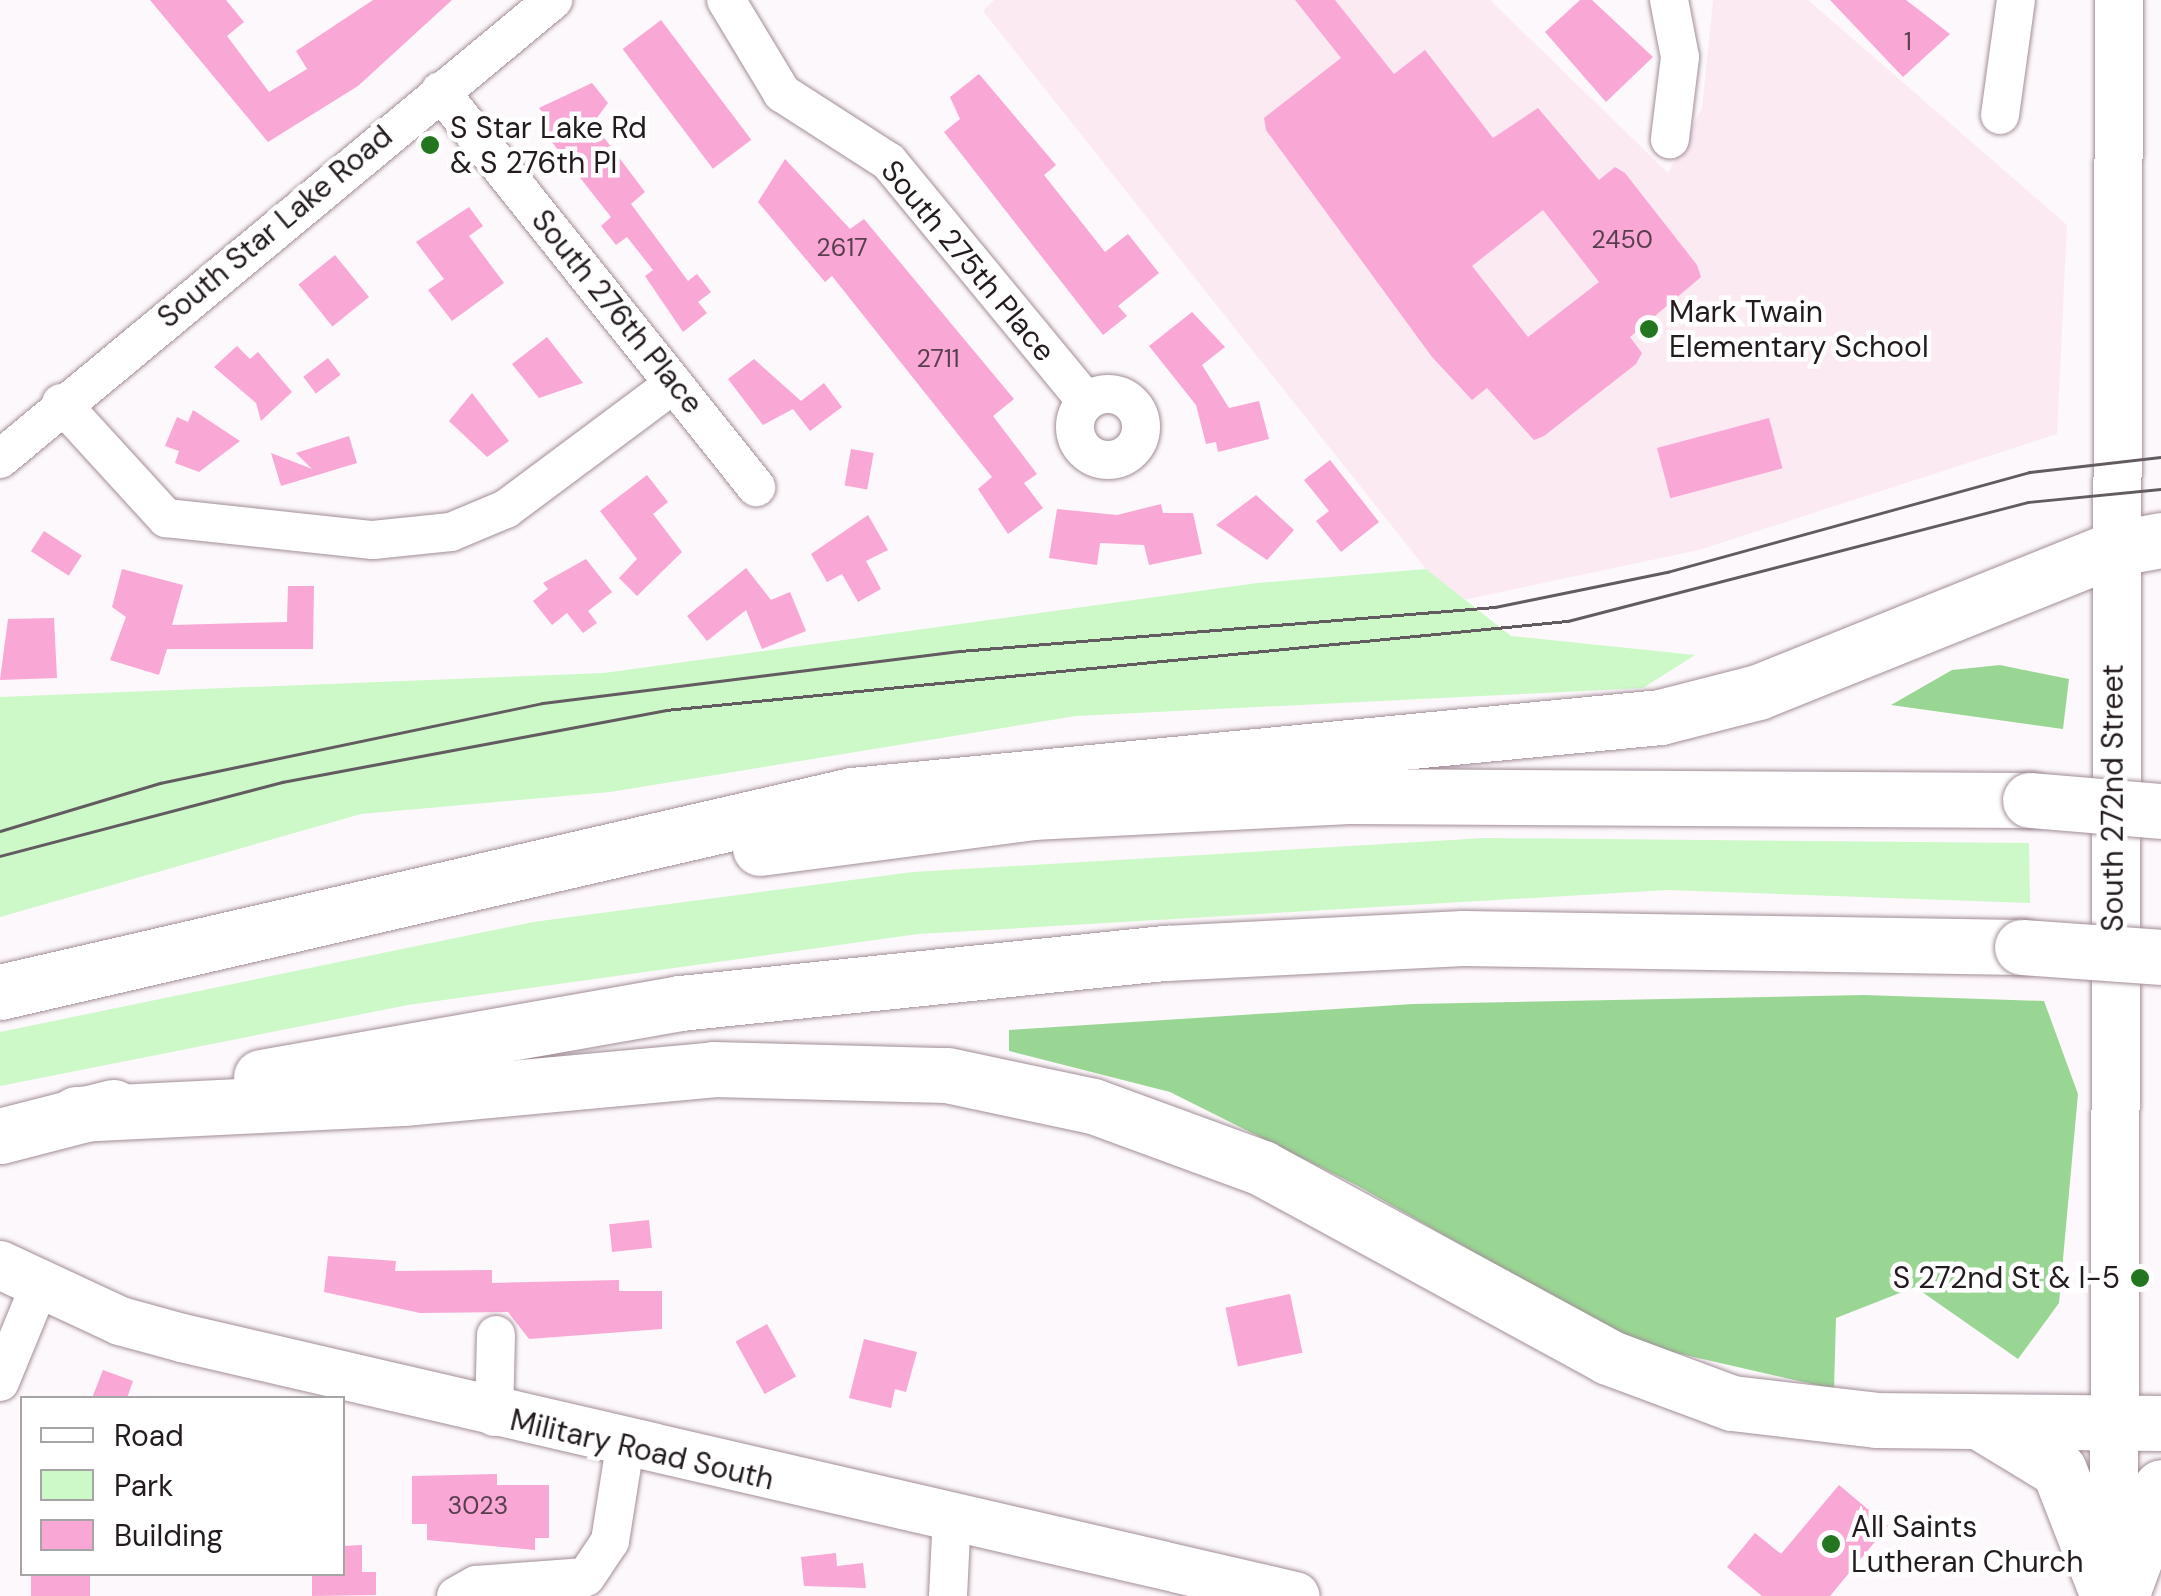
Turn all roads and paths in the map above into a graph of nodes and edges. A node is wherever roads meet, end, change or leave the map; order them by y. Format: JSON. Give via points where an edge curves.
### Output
{"nodes":[{"id":1,"x":553,"y":0,"type":"edge"},
{"id":2,"x":726,"y":0,"type":"edge"},
{"id":3,"x":2119,"y":0,"type":"edge"},
{"id":4,"x":1668,"y":1,"type":"edge"},
{"id":5,"x":2005,"y":7,"type":"edge"},
{"id":6,"x":440,"y":90,"type":"junction"},
{"id":7,"x":2000,"y":116,"type":"dead end"},
{"id":8,"x":1670,"y":139,"type":"dead end"},
{"id":9,"x":674,"y":384,"type":"junction"},
{"id":10,"x":1086,"y":401,"type":"dead end"},
{"id":11,"x":61,"y":404,"type":"junction"},
{"id":12,"x":0,"y":459,"type":"edge"},
{"id":13,"x":756,"y":488,"type":"dead end"},
{"id":14,"x":2137,"y":544,"type":"edge"},
{"id":15,"x":2161,"y":811,"type":"edge"},
{"id":16,"x":408,"y":894,"type":"junction"},
{"id":17,"x":2161,"y":958,"type":"edge"},
{"id":18,"x":0,"y":992,"type":"edge"},
{"id":19,"x":76,"y":1114,"type":"junction"},
{"id":20,"x":2,"y":1135,"type":"edge"},
{"id":21,"x":20,"y":1276,"type":"edge"},
{"id":22,"x":496,"y":1335,"type":"dead end"},
{"id":23,"x":0,"y":1382,"type":"edge"},
{"id":24,"x":494,"y":1417,"type":"junction"},
{"id":25,"x":2137,"y":1420,"type":"edge"},
{"id":26,"x":1977,"y":1421,"type":"junction"},
{"id":27,"x":625,"y":1446,"type":"junction"},
{"id":28,"x":2161,"y":1486,"type":"edge"},
{"id":29,"x":952,"y":1514,"type":"junction"},
{"id":30,"x":456,"y":1596,"type":"edge"},
{"id":31,"x":948,"y":1596,"type":"edge"},
{"id":32,"x":1295,"y":1596,"type":"edge"},
{"id":33,"x":2114,"y":1596,"type":"edge"}],
"edges":[{"from":1,"to":6,"type":"street","name":"South Star Lake Road"},
{"from":2,"to":10,"type":"street","name":"South 275th Place","via":[[782,92],[889,162]]},
{"from":3,"to":14,"type":"main road","name":"South 272nd Street"},
{"from":4,"to":8,"type":"street","via":[[1680,43]]},
{"from":5,"to":7,"type":"street"},
{"from":6,"to":9,"type":"street","name":"South 276th Place"},
{"from":6,"to":11,"type":"street","name":"South Star Lake Road"},
{"from":9,"to":11,"type":"street","via":[[491,517],[451,532],[373,540],[166,518]]},
{"from":9,"to":13,"type":"street","name":"South 276th Place"},
{"from":11,"to":12,"type":"street","name":"South Star Lake Road"},
{"from":14,"to":16,"type":"highway","via":[[1758,692],[1660,717],[852,796]]},
{"from":14,"to":25,"type":"main road","name":"South 272nd Street"},
{"from":15,"to":16,"type":"highway","bridge":true,"via":[[2030,800],[1660,792],[1032,812]]},
{"from":16,"to":18,"type":"highway"},
{"from":17,"to":19,"type":"highway","bridge":true,"via":[[2022,948],[1463,938],[1166,953],[680,1003]]},
{"from":19,"to":20,"type":"highway"},
{"from":19,"to":26,"type":"highway","via":[[403,1098],[713,1069],[947,1075],[1093,1106],[1262,1168],[1478,1292],[1664,1384],[1788,1413]]},
{"from":21,"to":23,"type":"street"},
{"from":21,"to":24,"type":"main road","name":"Military Road South","via":[[120,1322]]},
{"from":22,"to":24,"type":"street"},
{"from":24,"to":27,"type":"main road","name":"Military Road South"},
{"from":25,"to":26,"type":"highway"},
{"from":25,"to":33,"type":"main road","name":"South 272nd Street"},
{"from":26,"to":33,"type":"highway","via":[[2059,1470]]},
{"from":27,"to":29,"type":"main road","name":"Military Road South"},
{"from":27,"to":30,"type":"street","via":[[610,1542],[586,1577],[476,1585]]},
{"from":28,"to":33,"type":"highway"},
{"from":29,"to":31,"type":"street"},
{"from":29,"to":32,"type":"main road","name":"Military Road South"}]}
